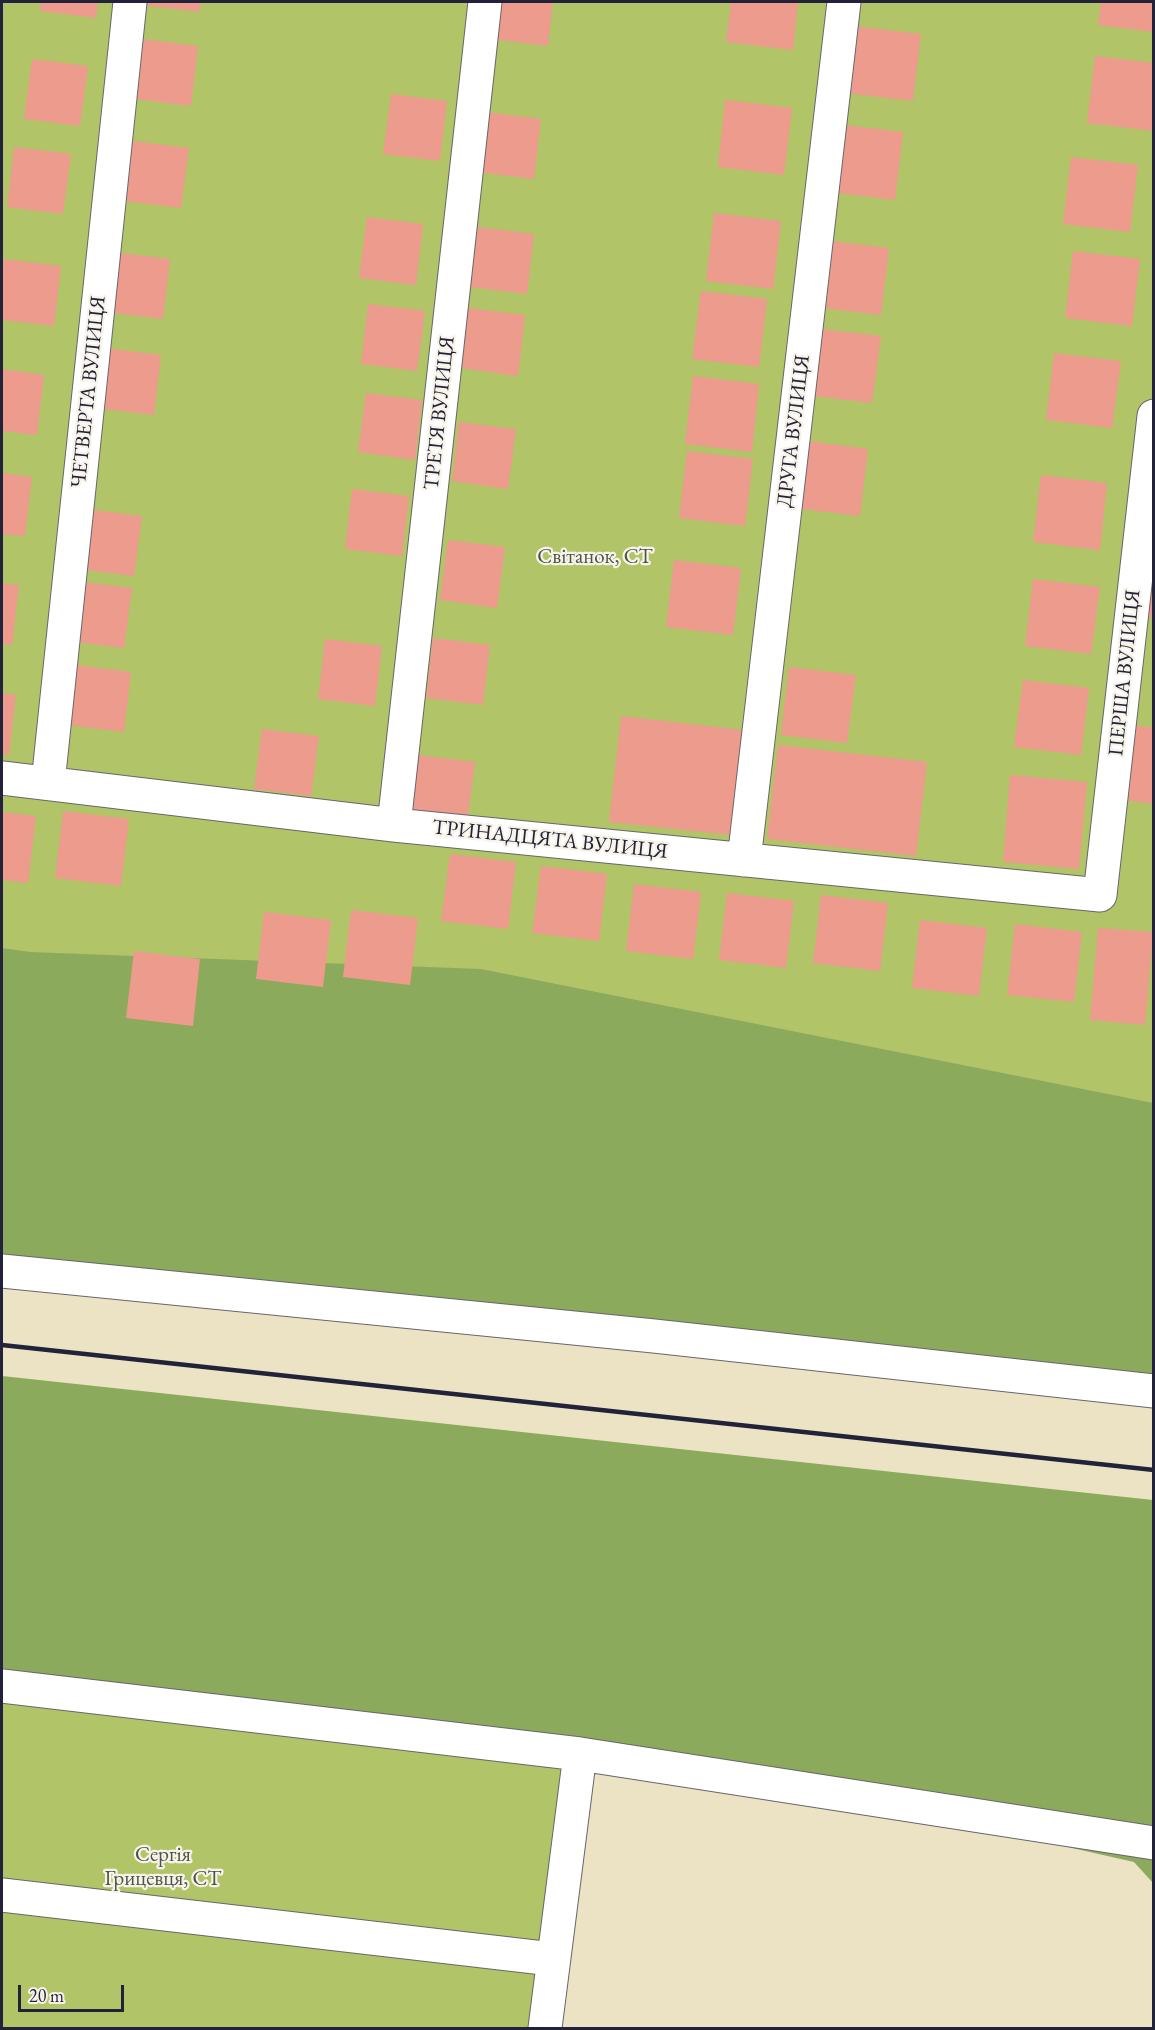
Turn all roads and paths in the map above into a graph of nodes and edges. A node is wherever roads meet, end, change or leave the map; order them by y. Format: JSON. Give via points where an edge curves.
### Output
{"nodes":[{"id":1,"x":130,"y":2,"type":"edge"},
{"id":2,"x":485,"y":2,"type":"edge"},
{"id":3,"x":844,"y":2,"type":"edge"},
{"id":4,"x":1154,"y":416,"type":"edge"},
{"id":5,"x":2,"y":778,"type":"edge"},
{"id":6,"x":48,"y":783,"type":"junction"},
{"id":7,"x":394,"y":825,"type":"junction"},
{"id":8,"x":744,"y":860,"type":"junction"},
{"id":9,"x":1100,"y":895,"type":"joint"},
{"id":10,"x":2,"y":1271,"type":"edge"},
{"id":11,"x":1154,"y":1391,"type":"edge"},
{"id":12,"x":2,"y":1686,"type":"edge"},
{"id":13,"x":580,"y":1754,"type":"junction"},
{"id":14,"x":1154,"y":1844,"type":"edge"},
{"id":15,"x":2,"y":1895,"type":"edge"},
{"id":16,"x":552,"y":1959,"type":"junction"},
{"id":17,"x":545,"y":2028,"type":"edge"}],
"edges":[{"from":1,"to":6,"type":"street","name":"ЧЕТВЕРТА ВУЛИЦЯ"},
{"from":2,"to":7,"type":"street","name":"ТРЕТЯ ВУЛИЦЯ"},
{"from":3,"to":8,"type":"street","name":"ДРУГА ВУЛИЦЯ"},
{"from":4,"to":9,"type":"street","name":"ПЕРША ВУЛИЦЯ"},
{"from":5,"to":6,"type":"street","name":"ТРИНАДЦЯТА ВУЛИЦЯ"},
{"from":6,"to":7,"type":"street","name":"ТРИНАДЦЯТА ВУЛИЦЯ"},
{"from":7,"to":8,"type":"street","name":"ТРИНАДЦЯТА ВУЛИЦЯ"},
{"from":8,"to":9,"type":"street","name":"ТРИНАДЦЯТА ВУЛИЦЯ"},
{"from":10,"to":11,"type":"street"},
{"from":12,"to":13,"type":"street"},
{"from":13,"to":14,"type":"street"},
{"from":13,"to":16,"type":"street"},
{"from":15,"to":16,"type":"street"},
{"from":16,"to":17,"type":"street"}]}
